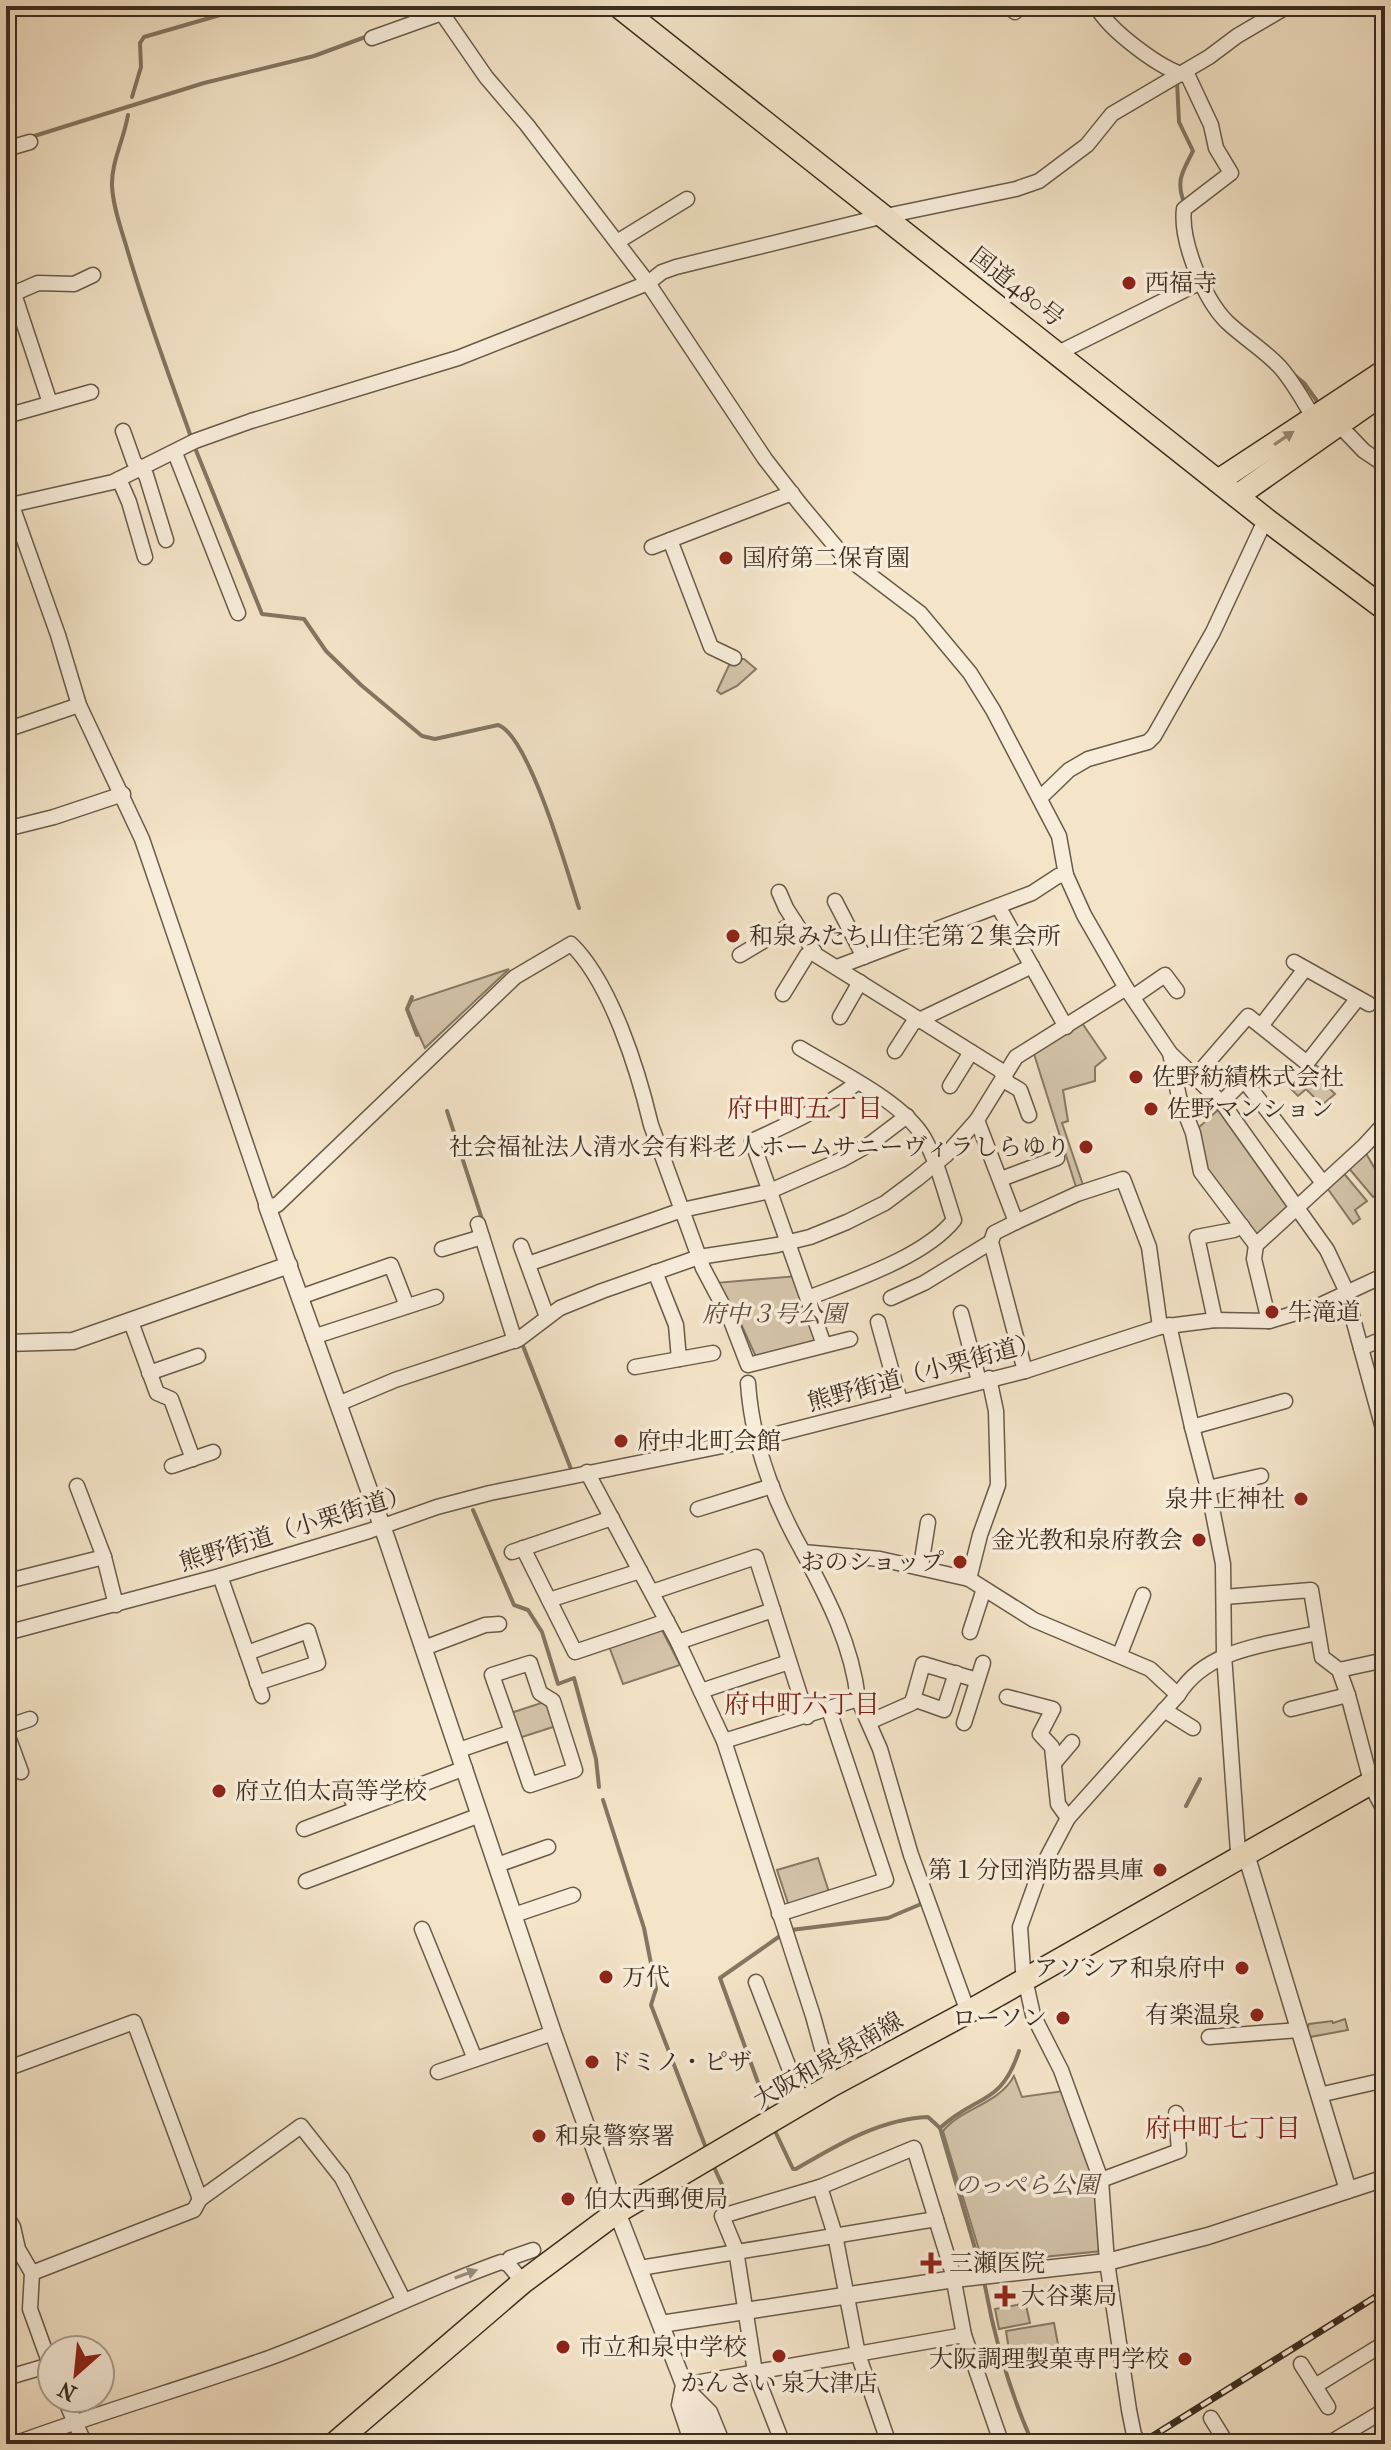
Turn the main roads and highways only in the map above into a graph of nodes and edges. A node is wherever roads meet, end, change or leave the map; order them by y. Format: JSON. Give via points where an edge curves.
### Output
{"nodes":[{"id":1,"x":618,"y":6,"type":"edge"},
{"id":2,"x":1385,"y":371,"type":"edge"},
{"id":3,"x":1385,"y":392,"type":"edge"},
{"id":4,"x":1218,"y":481,"type":"junction"},
{"id":5,"x":1237,"y":496,"type":"junction"},
{"id":6,"x":1385,"y":609,"type":"edge"},
{"id":7,"x":1379,"y":1778,"type":"edge"},
{"id":8,"x":334,"y":2444,"type":"edge"}],
"edges":[{"from":1,"to":4,"type":"main road","name":"国道480号"},
{"from":4,"to":2,"type":"main road","one_way":true},
{"from":3,"to":5,"type":"main road"},
{"from":4,"to":5,"type":"main road","name":"国道480号"},
{"from":5,"to":6,"type":"main road","name":"国道480号"},
{"from":7,"to":8,"type":"main road","name":"大阪和泉泉南線","via":[[617,2212],[523,2282]]}]}
